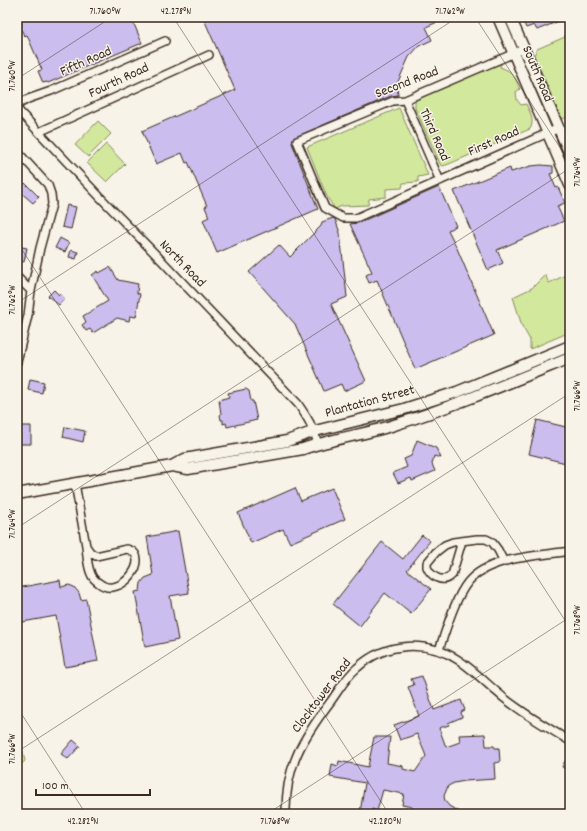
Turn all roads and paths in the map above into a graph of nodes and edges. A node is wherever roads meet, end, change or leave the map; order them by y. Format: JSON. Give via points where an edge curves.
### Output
{"nodes":[{"id":1,"x":498,"y":17,"type":"edge"},
{"id":2,"x":510,"y":17,"type":"edge"},
{"id":3,"x":165,"y":41,"type":"dead end"},
{"id":4,"x":524,"y":49,"type":"junction"},
{"id":5,"x":513,"y":53,"type":"junction"},
{"id":6,"x":209,"y":55,"type":"dead end"},
{"id":7,"x":405,"y":100,"type":"junction"},
{"id":8,"x":17,"y":105,"type":"edge"},
{"id":9,"x":17,"y":109,"type":"edge"},
{"id":10,"x":559,"y":128,"type":"junction"},
{"id":11,"x":39,"y":132,"type":"junction"},
{"id":12,"x":548,"y":133,"type":"junction"},
{"id":13,"x":17,"y":152,"type":"edge"},
{"id":14,"x":570,"y":154,"type":"edge"},
{"id":15,"x":440,"y":181,"type":"junction"},
{"id":16,"x":570,"y":186,"type":"edge"},
{"id":17,"x":17,"y":277,"type":"edge"},
{"id":18,"x":31,"y":291,"type":"junction"},
{"id":19,"x":570,"y":346,"type":"edge"},
{"id":20,"x":570,"y":358,"type":"edge"},
{"id":21,"x":17,"y":362,"type":"edge"},
{"id":22,"x":315,"y":432,"type":"junction"},
{"id":23,"x":318,"y":444,"type":"junction"},
{"id":24,"x":172,"y":466,"type":"junction"},
{"id":25,"x":75,"y":483,"type":"junction"},
{"id":26,"x":17,"y":494,"type":"edge"},
{"id":27,"x":462,"y":541,"type":"junction"},
{"id":28,"x":86,"y":546,"type":"junction"},
{"id":29,"x":570,"y":551,"type":"edge"},
{"id":30,"x":504,"y":562,"type":"junction"},
{"id":31,"x":439,"y":650,"type":"junction"},
{"id":32,"x":570,"y":741,"type":"edge"},
{"id":33,"x":286,"y":814,"type":"edge"}],
"edges":[{"from":1,"to":5,"type":"main road","name":"South Road"},
{"from":2,"to":4,"type":"main road","name":"South Road"},
{"from":3,"to":8,"type":"street","name":"Fifth Road"},
{"from":4,"to":5,"type":"street","name":"Second Road"},
{"from":4,"to":10,"type":"main road","name":"South Road"},
{"from":5,"to":7,"type":"street","name":"Second Road"},
{"from":5,"to":12,"type":"main road","name":"South Road"},
{"from":6,"to":11,"type":"street","name":"Fourth Road"},
{"from":7,"to":15,"type":"street","name":"Third Road"},
{"from":7,"to":15,"type":"street","name":"Second Road","via":[[393,101],[297,141],[325,208],[343,218],[356,218]]},
{"from":9,"to":11,"type":"street","name":"North Road"},
{"from":10,"to":12,"type":"street","name":"First Road"},
{"from":10,"to":14,"type":"main road","name":"South Road"},
{"from":11,"to":22,"type":"street","name":"North Road","via":[[298,404]]},
{"from":12,"to":15,"type":"street","name":"First Road"},
{"from":12,"to":16,"type":"main road","name":"South Road"},
{"from":13,"to":18,"type":"street","via":[[48,185],[51,194],[52,204]]},
{"from":17,"to":18,"type":"street"},
{"from":18,"to":21,"type":"street"},
{"from":19,"to":22,"type":"main road","name":"Plantation Street","via":[[438,398]]},
{"from":20,"to":23,"type":"main road","name":"Plantation Street","via":[[437,411],[391,426]]},
{"from":22,"to":23,"type":"street","name":"North Road"},
{"from":22,"to":24,"type":"main road","name":"Plantation Street","via":[[287,441],[185,459]]},
{"from":23,"to":24,"type":"main road","name":"Plantation Street","via":[[303,449],[188,469]]},
{"from":24,"to":25,"type":"main road","name":"Plantation Street"},
{"from":25,"to":26,"type":"main road","name":"Plantation Street"},
{"from":25,"to":28,"type":"street"},
{"from":27,"to":27,"type":"street","via":[[448,544],[436,552],[427,567],[432,575],[442,579],[451,576]]},
{"from":27,"to":30,"type":"street","via":[[489,540]]},
{"from":28,"to":28,"type":"street","via":[[96,556],[132,550],[138,559],[134,570],[126,581],[119,585],[109,588],[100,585],[91,576]]},
{"from":29,"to":30,"type":"street"},
{"from":30,"to":31,"type":"street","via":[[481,571],[468,582],[456,604]]},
{"from":31,"to":32,"type":"street","name":"Clocktower Road","via":[[466,666],[517,708]]},
{"from":31,"to":33,"type":"street","name":"Clocktower Road","via":[[414,646],[393,649],[374,655],[356,668],[300,747],[288,784]]}]}
